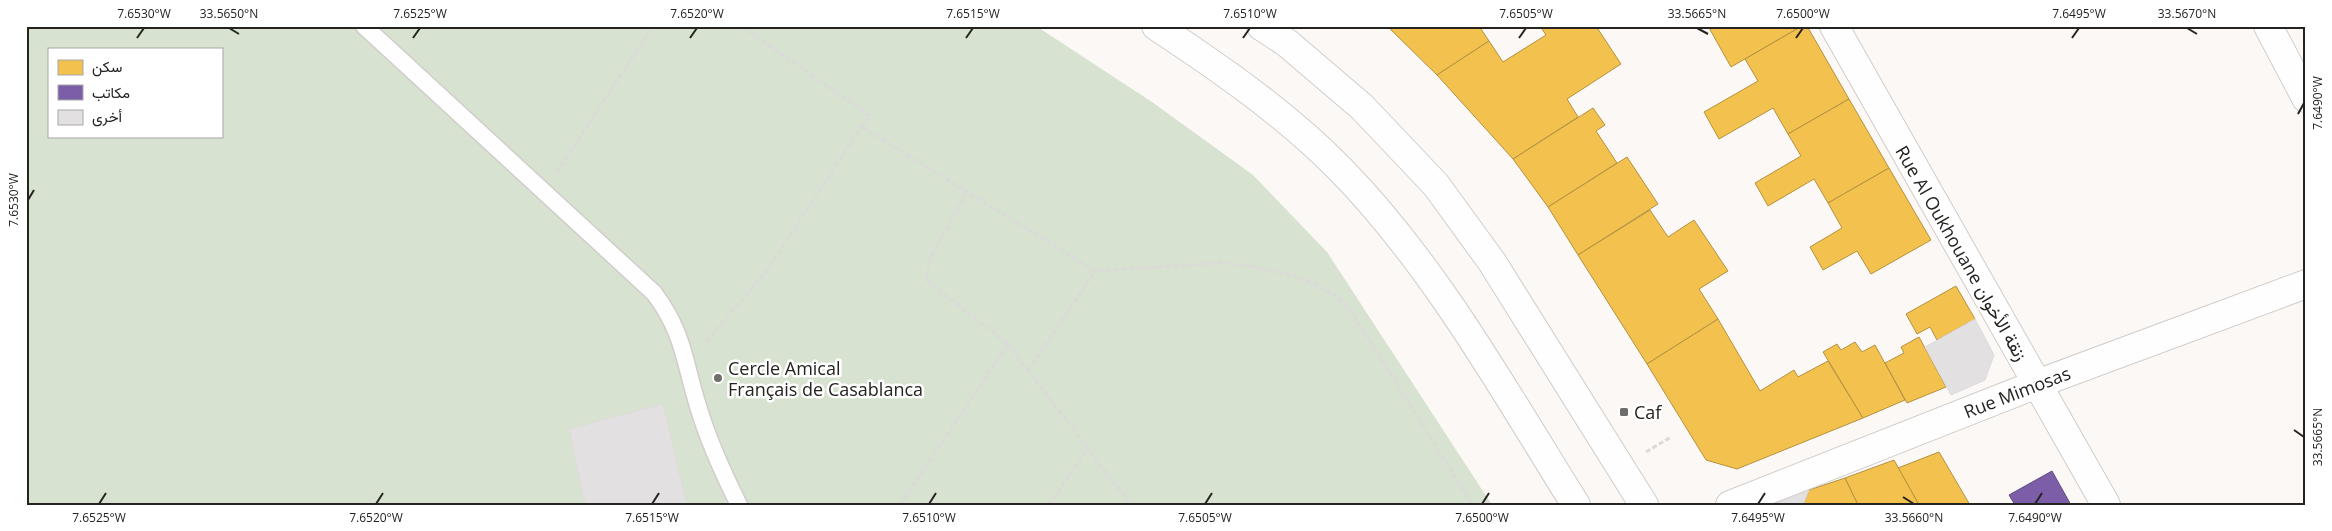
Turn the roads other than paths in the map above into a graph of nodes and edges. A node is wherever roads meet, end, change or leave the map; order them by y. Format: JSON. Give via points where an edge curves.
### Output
{"nodes":[{"id":1,"x":364,"y":26,"type":"edge"},
{"id":2,"x":1156,"y":26,"type":"edge"},
{"id":3,"x":1261,"y":26,"type":"edge"},
{"id":4,"x":1834,"y":26,"type":"edge"},
{"id":5,"x":2268,"y":26,"type":"edge"},
{"id":6,"x":2306,"y":98,"type":"edge"},
{"id":7,"x":2306,"y":284,"type":"edge"},
{"id":8,"x":2037,"y":384,"type":"junction"},
{"id":9,"x":739,"y":505,"type":"edge"},
{"id":10,"x":1576,"y":505,"type":"edge"},
{"id":11,"x":1644,"y":505,"type":"edge"},
{"id":12,"x":1730,"y":505,"type":"edge"},
{"id":13,"x":2106,"y":505,"type":"edge"}],
"edges":[{"from":1,"to":9,"type":"lane","via":[[654,293],[674,324],[712,448]]},
{"from":2,"to":10,"type":"main road","via":[[1213,64],[1296,129],[1341,170],[1380,214],[1458,319]]},
{"from":3,"to":11,"type":"main road","via":[[1287,43],[1362,107],[1436,185],[1492,262]]},
{"from":4,"to":8,"type":"main road","name":"Rue Al Oukhouane زنقة الأخوان"},
{"from":5,"to":6,"type":"main road"},
{"from":7,"to":8,"type":"main road","name":"Rue Mimosas"},
{"from":8,"to":12,"type":"main road","name":"Rue Mimosas"},
{"from":8,"to":13,"type":"main road","name":"Rue Al Oukhouane زنقة الأخوان"}]}
